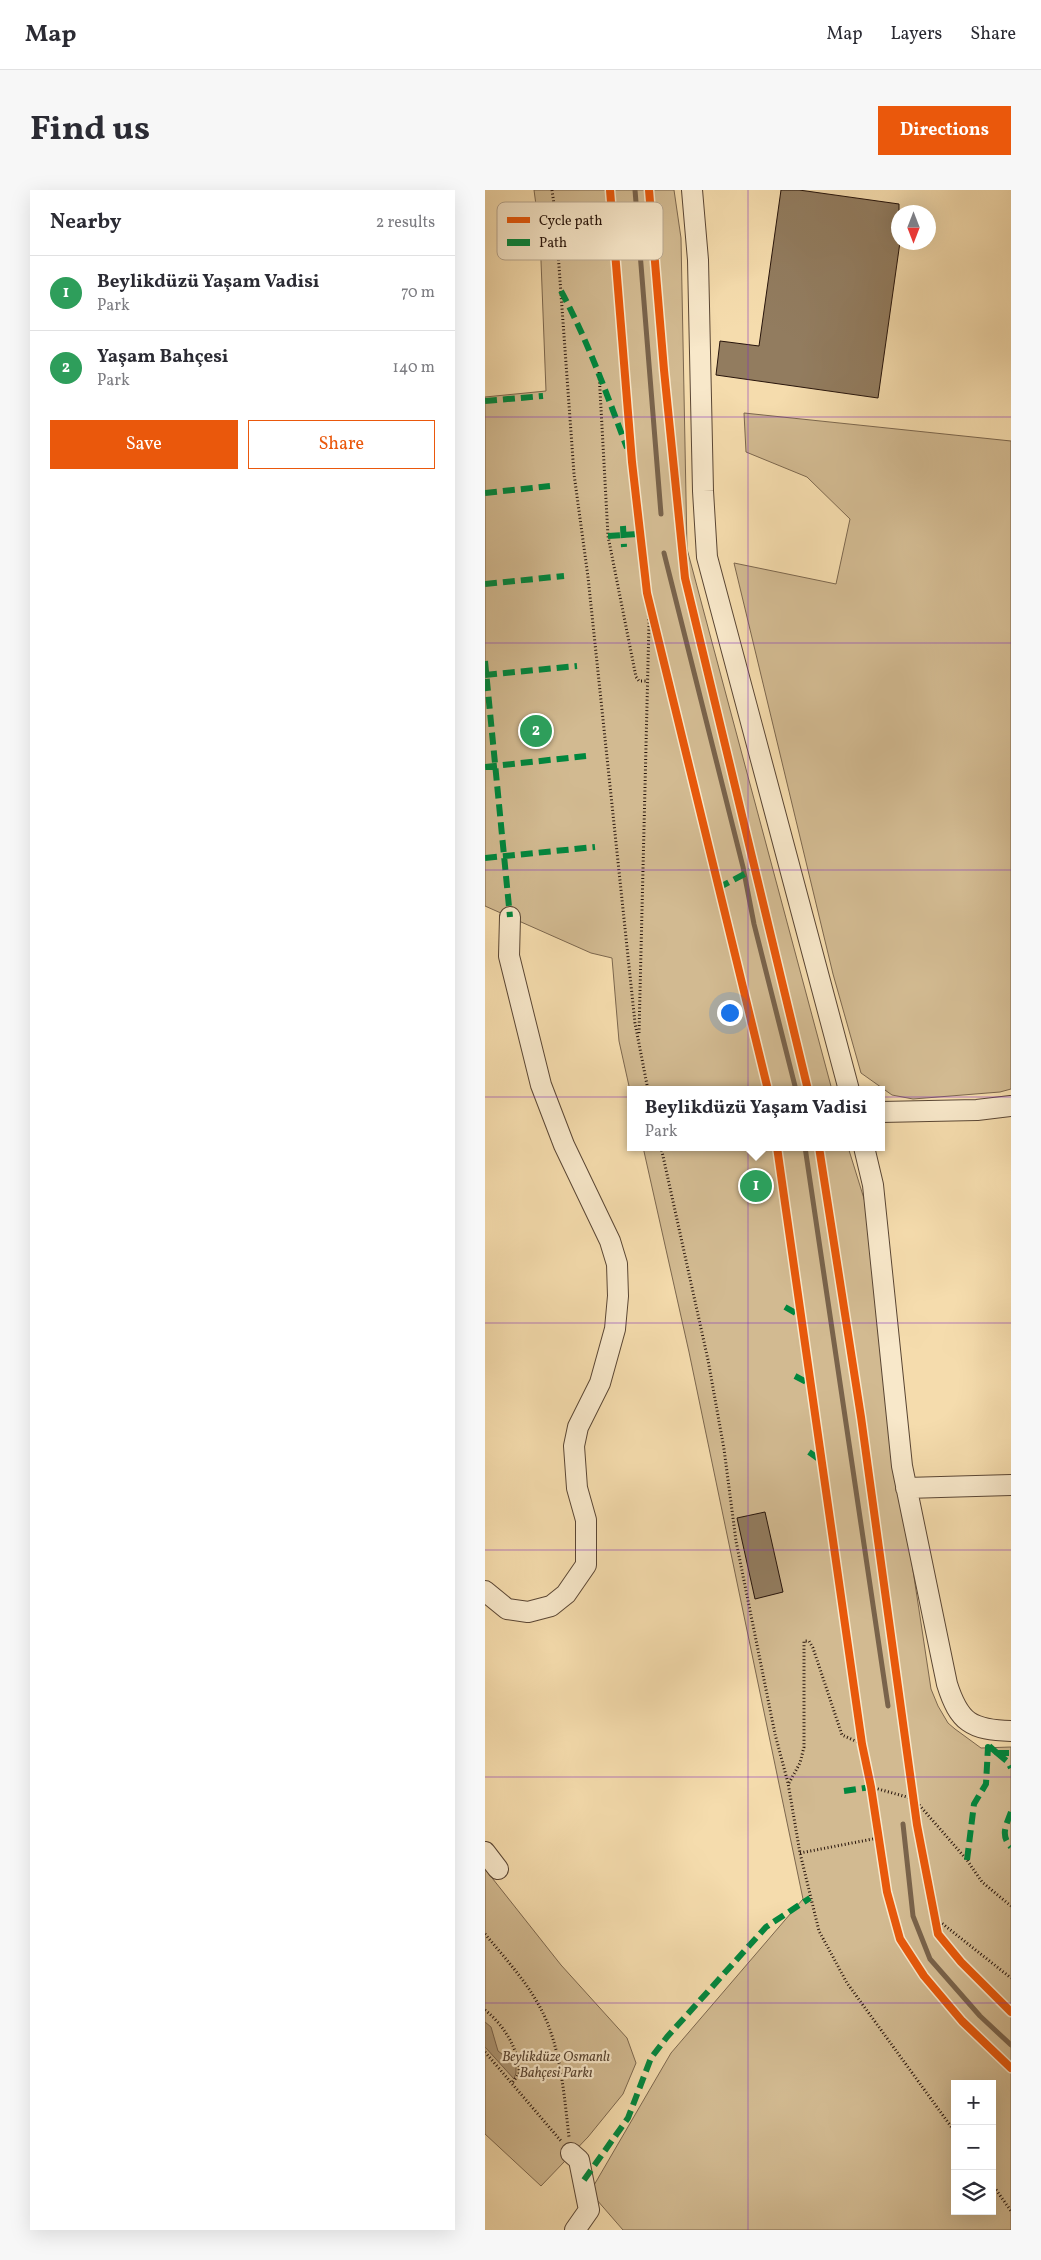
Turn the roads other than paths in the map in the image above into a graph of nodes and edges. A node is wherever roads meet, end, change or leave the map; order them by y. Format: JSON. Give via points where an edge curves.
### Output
{"nodes":[{"id":1,"x":692,"y":190,"type":"edge"},
{"id":2,"x":510,"y":917,"type":"dead end"},
{"id":3,"x":848,"y":1086,"type":"edge"},
{"id":4,"x":1011,"y":1106,"type":"edge"},
{"id":5,"x":885,"y":1112,"type":"edge"},
{"id":6,"x":865,"y":1151,"type":"edge"},
{"id":7,"x":1011,"y":1485,"type":"edge"},
{"id":8,"x":906,"y":1488,"type":"junction"},
{"id":9,"x":485,"y":1592,"type":"edge"},
{"id":10,"x":1011,"y":1731,"type":"edge"},
{"id":11,"x":485,"y":1852,"type":"edge"},
{"id":12,"x":498,"y":1868,"type":"dead end"},
{"id":13,"x":571,"y":2153,"type":"road end"},
{"id":14,"x":575,"y":2230,"type":"edge"}],
"edges":[{"from":1,"to":3,"type":"street","via":[[698,260],[707,558]]},
{"from":2,"to":9,"type":"street","via":[[509,956],[541,1085],[564,1145],[610,1241],[617,1264],[618,1296],[615,1329],[601,1383],[579,1427],[574,1446],[577,1488],[586,1520],[586,1565],[566,1594],[551,1606],[528,1612],[507,1609]]},
{"from":4,"to":5,"type":"street"},
{"from":6,"to":8,"type":"street","via":[[874,1195]]},
{"from":7,"to":8,"type":"street"},
{"from":8,"to":10,"type":"street","via":[[953,1704],[974,1726]]},
{"from":11,"to":12,"type":"street"},
{"from":13,"to":14,"type":"street","via":[[579,2160],[589,2210]]}]}
